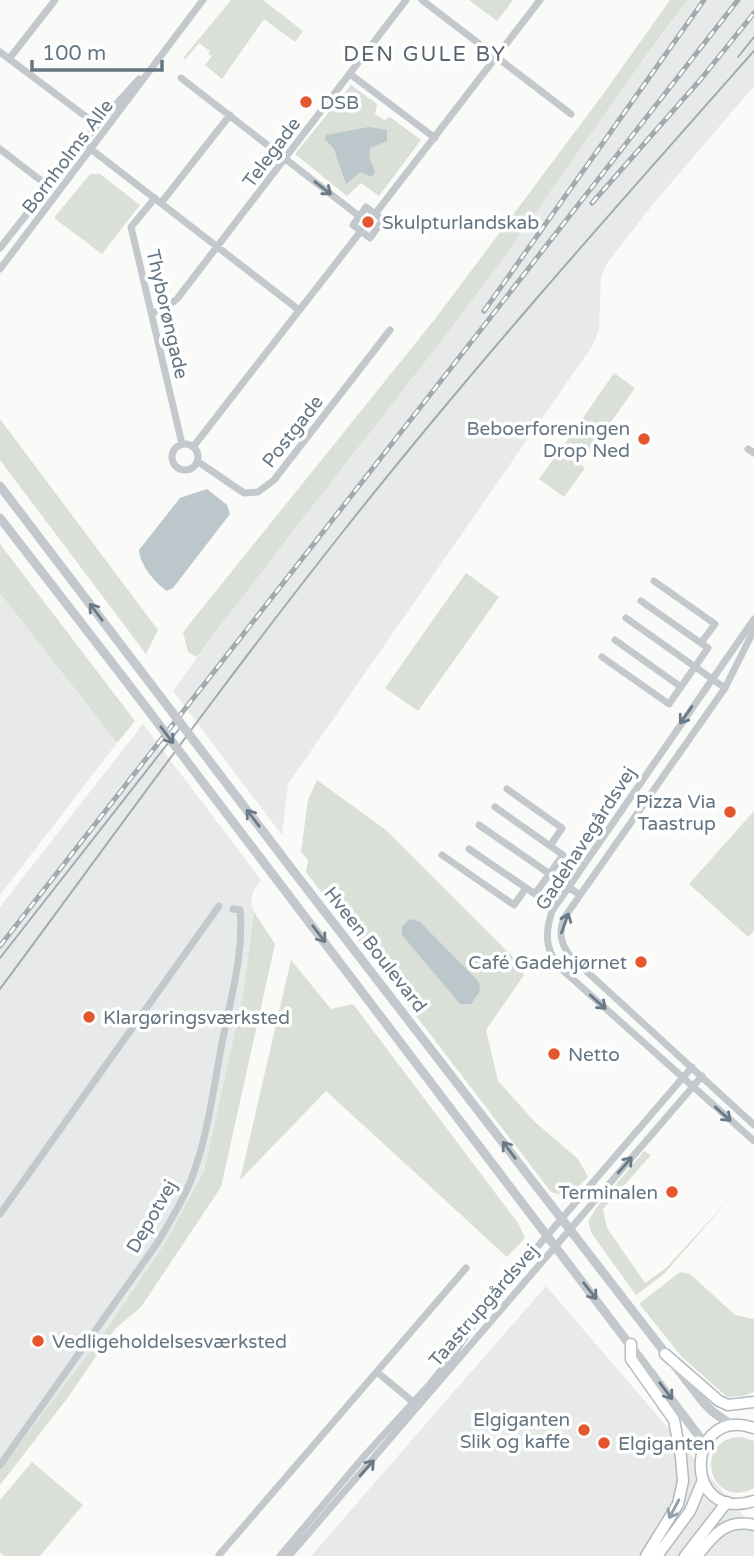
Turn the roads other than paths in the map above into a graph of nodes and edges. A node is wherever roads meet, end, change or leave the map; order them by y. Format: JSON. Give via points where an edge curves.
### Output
{"nodes":[{"id":1,"x":55,"y":0,"type":"edge"},
{"id":2,"x":203,"y":0,"type":"edge"},
{"id":3,"x":407,"y":0,"type":"edge"},
{"id":4,"x":422,"y":0,"type":"edge"},
{"id":5,"x":540,"y":0,"type":"edge"},
{"id":6,"x":0,"y":52,"type":"edge"},
{"id":7,"x":497,"y":57,"type":"junction"},
{"id":8,"x":9,"y":59,"type":"junction"},
{"id":9,"x":156,"y":60,"type":"junction"},
{"id":10,"x":350,"y":74,"type":"junction"},
{"id":11,"x":181,"y":78,"type":"dead end"},
{"id":12,"x":571,"y":114,"type":"dead end"},
{"id":13,"x":230,"y":115,"type":"junction"},
{"id":14,"x":97,"y":125,"type":"junction"},
{"id":15,"x":435,"y":138,"type":"junction"},
{"id":16,"x":83,"y":143,"type":"junction"},
{"id":17,"x":0,"y":149,"type":"edge"},
{"id":18,"x":92,"y":149,"type":"junction"},
{"id":19,"x":286,"y":159,"type":"junction"},
{"id":20,"x":48,"y":186,"type":"junction"},
{"id":21,"x":158,"y":200,"type":"junction"},
{"id":22,"x":375,"y":214,"type":"junction"},
{"id":23,"x":359,"y":216,"type":"junction"},
{"id":24,"x":360,"y":231,"type":"junction"},
{"id":25,"x":217,"y":247,"type":"junction"},
{"id":26,"x":0,"y":248,"type":"edge"},
{"id":27,"x":0,"y":269,"type":"edge"},
{"id":28,"x":299,"y":310,"type":"junction"},
{"id":29,"x":152,"y":314,"type":"junction"},
{"id":30,"x":390,"y":330,"type":"dead end"},
{"id":31,"x":182,"y":444,"type":"junction"},
{"id":32,"x":193,"y":447,"type":"junction"},
{"id":33,"x":197,"y":461,"type":"junction"},
{"id":34,"x":0,"y":485,"type":"edge"},
{"id":35,"x":0,"y":518,"type":"edge"},
{"id":36,"x":654,"y":581,"type":"dead end"},
{"id":37,"x":641,"y":601,"type":"dead end"},
{"id":38,"x":626,"y":618,"type":"dead end"},
{"id":39,"x":754,"y":619,"type":"edge"},
{"id":40,"x":754,"y":630,"type":"edge"},
{"id":41,"x":615,"y":640,"type":"dead end"},
{"id":42,"x":701,"y":643,"type":"junction"},
{"id":43,"x":603,"y":657,"type":"dead end"},
{"id":44,"x":695,"y":666,"type":"junction"},
{"id":45,"x":712,"y":678,"type":"junction"},
{"id":46,"x":681,"y":687,"type":"junction"},
{"id":47,"x":724,"y":688,"type":"junction"},
{"id":48,"x":507,"y":789,"type":"dead end"},
{"id":49,"x":495,"y":807,"type":"dead end"},
{"id":50,"x":479,"y":825,"type":"dead end"},
{"id":51,"x":550,"y":846,"type":"junction"},
{"id":52,"x":469,"y":849,"type":"dead end"},
{"id":53,"x":442,"y":855,"type":"dead end"},
{"id":54,"x":549,"y":874,"type":"junction"},
{"id":55,"x":568,"y":887,"type":"junction"},
{"id":56,"x":526,"y":888,"type":"junction"},
{"id":57,"x":580,"y":895,"type":"junction"},
{"id":58,"x":219,"y":906,"type":"dead end"},
{"id":59,"x":233,"y":909,"type":"dead end"},
{"id":60,"x":692,"y":1067,"type":"junction"},
{"id":61,"x":702,"y":1076,"type":"junction"},
{"id":62,"x":683,"y":1077,"type":"junction"},
{"id":63,"x":693,"y":1086,"type":"junction"},
{"id":64,"x":754,"y":1125,"type":"edge"},
{"id":65,"x":754,"y":1141,"type":"edge"},
{"id":66,"x":0,"y":1214,"type":"edge"},
{"id":67,"x":562,"y":1219,"type":"junction"},
{"id":68,"x":570,"y":1229,"type":"junction"},
{"id":69,"x":547,"y":1235,"type":"junction"},
{"id":70,"x":555,"y":1246,"type":"junction"},
{"id":71,"x":466,"y":1268,"type":"dead end"},
{"id":72,"x":631,"y":1344,"type":"junction"},
{"id":73,"x":665,"y":1354,"type":"junction"},
{"id":74,"x":377,"y":1371,"type":"junction"},
{"id":75,"x":413,"y":1402,"type":"junction"},
{"id":76,"x":754,"y":1402,"type":"edge"},
{"id":77,"x":733,"y":1426,"type":"junction"},
{"id":78,"x":753,"y":1426,"type":"edge"},
{"id":79,"x":705,"y":1444,"type":"junction"},
{"id":80,"x":0,"y":1465,"type":"edge"},
{"id":81,"x":703,"y":1480,"type":"junction"},
{"id":82,"x":727,"y":1502,"type":"junction"},
{"id":83,"x":751,"y":1504,"type":"edge"},
{"id":84,"x":754,"y":1525,"type":"edge"},
{"id":85,"x":219,"y":1555,"type":"edge"},
{"id":86,"x":280,"y":1556,"type":"edge"},
{"id":87,"x":289,"y":1556,"type":"edge"},
{"id":88,"x":646,"y":1556,"type":"edge"},
{"id":89,"x":657,"y":1556,"type":"edge"},
{"id":90,"x":685,"y":1556,"type":"edge"},
{"id":91,"x":697,"y":1556,"type":"edge"}],
"edges":[{"from":1,"to":8,"type":"street"},
{"from":2,"to":9,"type":"street","name":"Bornholms Alle"},
{"from":3,"to":10,"type":"street","name":"Telegade"},
{"from":4,"to":7,"type":"street"},
{"from":5,"to":7,"type":"street"},
{"from":6,"to":8,"type":"street"},
{"from":7,"to":12,"type":"street"},
{"from":7,"to":15,"type":"street"},
{"from":8,"to":14,"type":"street"},
{"from":9,"to":14,"type":"street","name":"Bornholms Alle"},
{"from":9,"to":18,"type":"street","name":"Bornholms Alle"},
{"from":10,"to":15,"type":"street"},
{"from":10,"to":19,"type":"street","name":"Telegade"},
{"from":11,"to":13,"type":"street"},
{"from":13,"to":19,"type":"street"},
{"from":13,"to":21,"type":"street"},
{"from":14,"to":16,"type":"street","name":"Bornholms Alle"},
{"from":15,"to":22,"type":"street"},
{"from":16,"to":18,"type":"street"},
{"from":16,"to":20,"type":"street","name":"Bornholms Alle"},
{"from":17,"to":20,"type":"street"},
{"from":18,"to":21,"type":"street"},
{"from":18,"to":27,"type":"street","name":"Bornholms Alle"},
{"from":19,"to":23,"type":"street","one_way":true},
{"from":19,"to":25,"type":"street","name":"Telegade"},
{"from":20,"to":26,"type":"street","name":"Bornholms Alle"},
{"from":21,"to":25,"type":"street"},
{"from":21,"to":29,"type":"street","name":"Thyborøngade","via":[[131,227]]},
{"from":22,"to":23,"type":"street","via":[[366,207]]},
{"from":22,"to":24,"type":"street","via":[[383,220],[370,238]]},
{"from":23,"to":24,"type":"street","via":[[353,225]]},
{"from":24,"to":28,"type":"street"},
{"from":25,"to":28,"type":"street"},
{"from":25,"to":29,"type":"street","name":"Telegade","via":[[177,299]]},
{"from":28,"to":32,"type":"street"},
{"from":29,"to":31,"type":"street","name":"Thyborøngade"},
{"from":30,"to":33,"type":"street","name":"Postgade","via":[[274,480],[258,492],[244,493]]},
{"from":31,"to":32,"type":"street"},
{"from":31,"to":33,"type":"street","via":[[173,451],[174,465],[188,469]]},
{"from":32,"to":33,"type":"street"},
{"from":67,"to":34,"type":"street","name":"Hveen Boulevard","one_way":true,"bridge":true},
{"from":35,"to":69,"type":"street","name":"Hveen Boulevard","one_way":true,"bridge":true},
{"from":36,"to":42,"type":"street","via":[[715,624]]},
{"from":37,"to":42,"type":"street"},
{"from":38,"to":44,"type":"street"},
{"from":39,"to":45,"type":"street","name":"Gadehavegårdsvej"},
{"from":40,"to":47,"type":"street","name":"Gadehavegårdsvej"},
{"from":41,"to":46,"type":"street"},
{"from":42,"to":44,"type":"street","via":[[708,648]]},
{"from":43,"to":46,"type":"street","via":[[669,704]]},
{"from":44,"to":45,"type":"street"},
{"from":44,"to":46,"type":"street"},
{"from":45,"to":47,"type":"street"},
{"from":45,"to":55,"type":"street","name":"Gadehavegårdsvej","one_way":true},
{"from":47,"to":57,"type":"street","name":"Gadehavegårdsvej"},
{"from":48,"to":51,"type":"street","via":[[562,828]]},
{"from":49,"to":51,"type":"street"},
{"from":50,"to":54,"type":"street"},
{"from":51,"to":54,"type":"street","via":[[562,855]]},
{"from":52,"to":56,"type":"street"},
{"from":53,"to":56,"type":"street","via":[[514,905]]},
{"from":54,"to":55,"type":"street"},
{"from":54,"to":56,"type":"street","via":[[535,894]]},
{"from":55,"to":57,"type":"street"},
{"from":55,"to":62,"type":"street","name":"Gadehavegårdsvej","one_way":true,"via":[[547,927],[550,953],[558,966]]},
{"from":60,"to":57,"type":"street","name":"Gadehavegårdsvej","one_way":true,"via":[[565,951],[561,927]]},
{"from":58,"to":66,"type":"street"},
{"from":59,"to":80,"type":"street","name":"Depotvej","via":[[240,910],[242,931],[238,965],[191,1179],[158,1242]]},
{"from":60,"to":61,"type":"street","name":"Gadehavegårdsvej"},
{"from":60,"to":62,"type":"street","name":"Taastrupgårdsvej"},
{"from":61,"to":63,"type":"street","name":"Taastrupgårdsvej"},
{"from":61,"to":64,"type":"street","name":"Gadehavegårdsvej"},
{"from":62,"to":63,"type":"street","name":"Gadehavegårdsvej"},
{"from":62,"to":67,"type":"street","name":"Taastrupgårdsvej"},
{"from":63,"to":65,"type":"street","name":"Gadehavegårdsvej","one_way":true},
{"from":68,"to":63,"type":"street","name":"Taastrupgårdsvej","one_way":true},
{"from":67,"to":68,"type":"street","name":"Hveen Boulevard"},
{"from":67,"to":69,"type":"street","name":"Taastrupgårdsvej"},
{"from":68,"to":70,"type":"street","name":"Taastrupgårdsvej"},
{"from":68,"to":73,"type":"street","name":"Hveen Boulevard"},
{"from":69,"to":70,"type":"street","name":"Hveen Boulevard"},
{"from":69,"to":75,"type":"street","name":"Taastrupgårdsvej"},
{"from":70,"to":72,"type":"street","name":"Hveen Boulevard","one_way":true},
{"from":87,"to":70,"type":"street","name":"Taastrupgårdsvej","one_way":true},
{"from":71,"to":74,"type":"street","name":"Taastrupgårdsvej"},
{"from":72,"to":79,"type":"street","name":"Hveen Boulevard","one_way":true},
{"from":72,"to":88,"type":"main road","one_way":true,"via":[[631,1359],[674,1420],[683,1481],[678,1504]]},
{"from":73,"to":76,"type":"main road","via":[[719,1401],[728,1405]]},
{"from":73,"to":77,"type":"street","name":"Hveen Boulevard","via":[[702,1402]]},
{"from":74,"to":75,"type":"street"},
{"from":74,"to":85,"type":"street","name":"Taastrupgårdsvej"},
{"from":75,"to":86,"type":"street","name":"Taastrupgårdsvej"},
{"from":77,"to":78,"type":"main road"},
{"from":77,"to":79,"type":"main road"},
{"from":79,"to":81,"type":"main road","via":[[699,1462]]},
{"from":81,"to":82,"type":"main road","via":[[712,1494]]},
{"from":81,"to":89,"type":"main road","via":[[690,1511]]},
{"from":82,"to":83,"type":"main road"},
{"from":82,"to":90,"type":"main road"},
{"from":84,"to":91,"type":"main road","via":[[739,1523],[718,1530]]}]}
